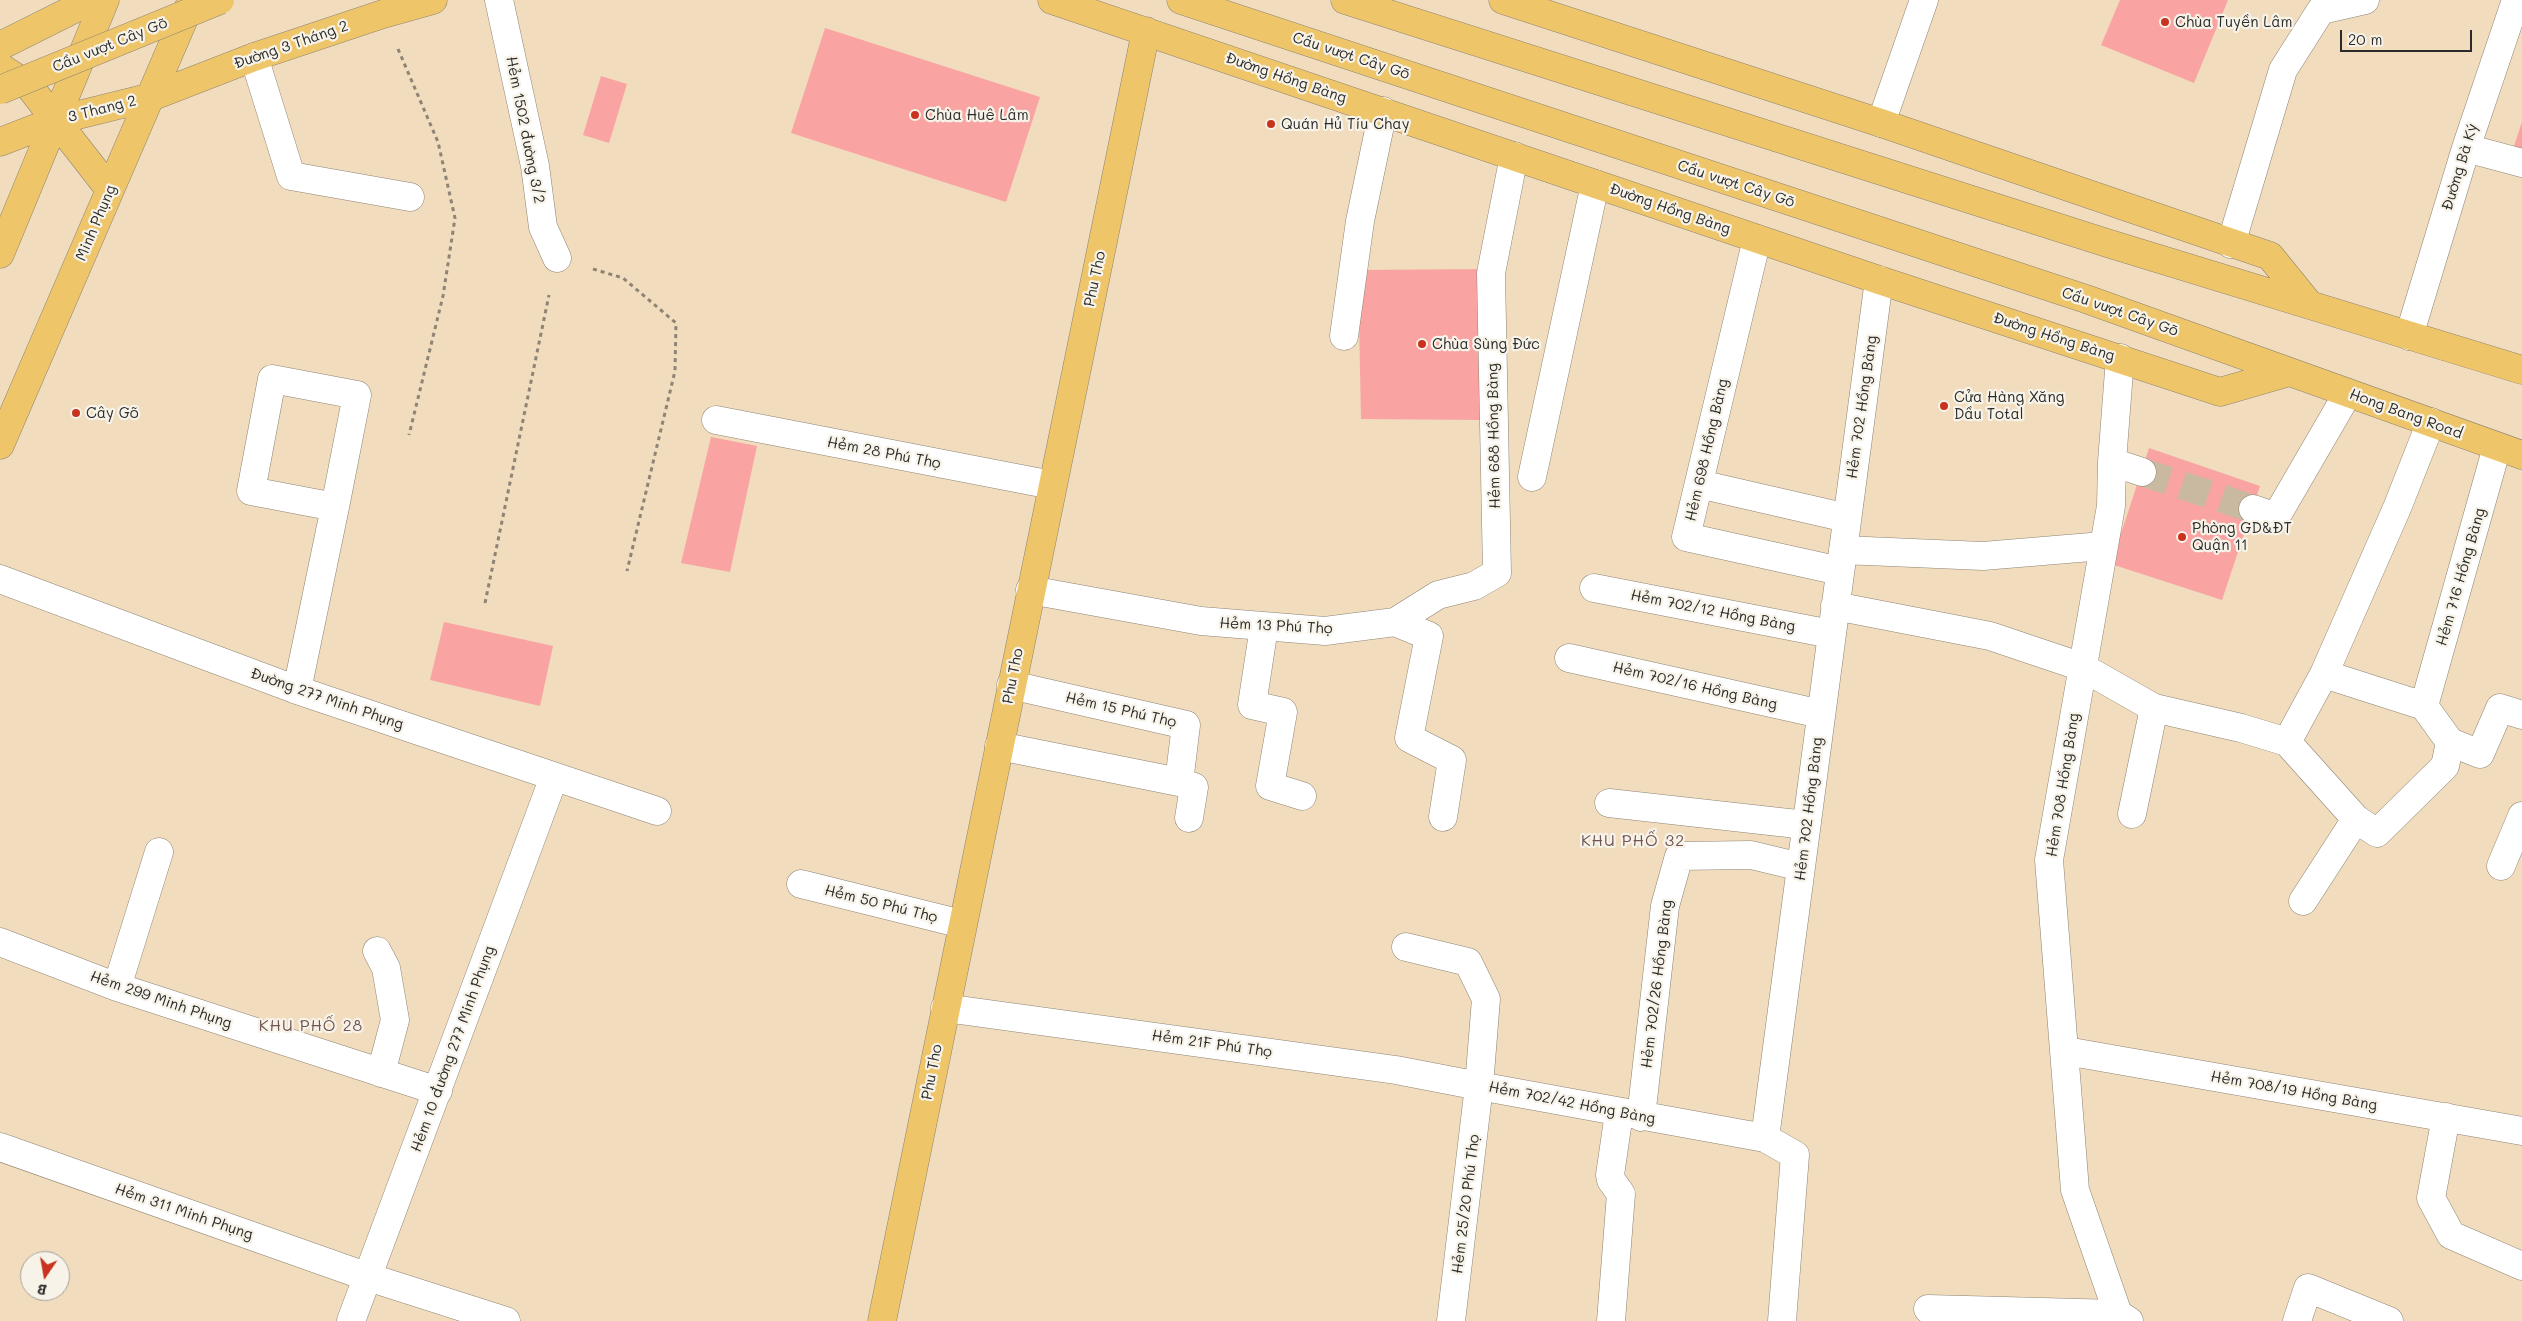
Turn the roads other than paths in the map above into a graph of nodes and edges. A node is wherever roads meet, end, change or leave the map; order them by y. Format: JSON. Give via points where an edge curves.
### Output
{"nodes":[{"id":1,"x":92,"y":0,"type":"edge"},
{"id":2,"x":104,"y":0,"type":"edge"},
{"id":3,"x":192,"y":0,"type":"edge"},
{"id":4,"x":220,"y":0,"type":"edge"},
{"id":5,"x":433,"y":0,"type":"edge"},
{"id":6,"x":499,"y":0,"type":"edge"},
{"id":7,"x":1052,"y":0,"type":"edge"},
{"id":8,"x":1181,"y":0,"type":"edge"},
{"id":9,"x":1345,"y":0,"type":"edge"},
{"id":10,"x":1503,"y":0,"type":"edge"},
{"id":11,"x":1924,"y":0,"type":"edge"},
{"id":12,"x":2366,"y":0,"type":"edge"},
{"id":13,"x":2516,"y":0,"type":"edge"},
{"id":14,"x":1146,"y":31,"type":"junction"},
{"id":15,"x":0,"y":46,"type":"edge"},
{"id":16,"x":254,"y":57,"type":"junction"},
{"id":17,"x":0,"y":67,"type":"edge"},
{"id":18,"x":0,"y":90,"type":"edge"},
{"id":19,"x":151,"y":97,"type":"junction"},
{"id":20,"x":1383,"y":111,"type":"junction"},
{"id":21,"x":54,"y":121,"type":"junction"},
{"id":22,"x":1881,"y":122,"type":"junction"},
{"id":23,"x":0,"y":142,"type":"edge"},
{"id":24,"x":2466,"y":148,"type":"junction"},
{"id":25,"x":1514,"y":156,"type":"junction"},
{"id":26,"x":2522,"y":163,"type":"edge"},
{"id":27,"x":1594,"y":184,"type":"junction"},
{"id":28,"x":110,"y":190,"type":"junction"},
{"id":29,"x":410,"y":196,"type":"dead end"},
{"id":30,"x":1757,"y":238,"type":"junction"},
{"id":31,"x":2232,"y":244,"type":"junction"},
{"id":32,"x":0,"y":254,"type":"edge"},
{"id":33,"x":557,"y":258,"type":"road end"},
{"id":34,"x":1878,"y":280,"type":"junction"},
{"id":35,"x":2309,"y":304,"type":"junction"},
{"id":36,"x":1344,"y":336,"type":"dead end"},
{"id":37,"x":2409,"y":336,"type":"junction"},
{"id":38,"x":2120,"y":358,"type":"junction"},
{"id":39,"x":2522,"y":370,"type":"edge"},
{"id":40,"x":2289,"y":372,"type":"junction"},
{"id":41,"x":2348,"y":393,"type":"junction"},
{"id":42,"x":716,"y":420,"type":"dead end"},
{"id":43,"x":2431,"y":422,"type":"junction"},
{"id":44,"x":0,"y":445,"type":"edge"},
{"id":45,"x":2510,"y":451,"type":"edge"},
{"id":46,"x":2112,"y":462,"type":"junction"},
{"id":47,"x":2142,"y":472,"type":"tunnel mouth"},
{"id":48,"x":1532,"y":477,"type":"dead end"},
{"id":49,"x":1699,"y":484,"type":"junction"},
{"id":50,"x":1052,"y":485,"type":"junction"},
{"id":51,"x":335,"y":507,"type":"junction"},
{"id":52,"x":2253,"y":510,"type":"tunnel mouth"},
{"id":53,"x":1847,"y":518,"type":"junction"},
{"id":54,"x":2103,"y":546,"type":"junction"},
{"id":55,"x":1841,"y":561,"type":"junction"},
{"id":56,"x":0,"y":579,"type":"edge"},
{"id":57,"x":1594,"y":588,"type":"dead end"},
{"id":58,"x":1030,"y":590,"type":"junction"},
{"id":59,"x":1835,"y":606,"type":"junction"},
{"id":60,"x":1395,"y":622,"type":"junction"},
{"id":61,"x":1264,"y":627,"type":"junction"},
{"id":62,"x":1831,"y":634,"type":"junction"},
{"id":63,"x":1569,"y":658,"type":"dead end"},
{"id":64,"x":2082,"y":667,"type":"junction"},
{"id":65,"x":2324,"y":674,"type":"junction"},
{"id":66,"x":1011,"y":685,"type":"junction"},
{"id":67,"x":297,"y":690,"type":"junction"},
{"id":68,"x":2424,"y":706,"type":"junction"},
{"id":69,"x":2154,"y":708,"type":"junction"},
{"id":70,"x":1821,"y":714,"type":"junction"},
{"id":71,"x":2522,"y":714,"type":"edge"},
{"id":72,"x":2287,"y":742,"type":"junction"},
{"id":73,"x":2450,"y":742,"type":"junction"},
{"id":74,"x":999,"y":746,"type":"junction"},
{"id":75,"x":554,"y":777,"type":"junction"},
{"id":76,"x":1179,"y":782,"type":"junction"},
{"id":77,"x":1302,"y":796,"type":"dead end"},
{"id":78,"x":1609,"y":803,"type":"dead end"},
{"id":79,"x":657,"y":811,"type":"dead end"},
{"id":80,"x":2132,"y":814,"type":"dead end"},
{"id":81,"x":2522,"y":816,"type":"edge"},
{"id":82,"x":1443,"y":817,"type":"dead end"},
{"id":83,"x":1189,"y":818,"type":"dead end"},
{"id":84,"x":2356,"y":819,"type":"junction"},
{"id":85,"x":1806,"y":825,"type":"junction"},
{"id":86,"x":159,"y":852,"type":"dead end"},
{"id":87,"x":2502,"y":866,"type":"dead end"},
{"id":88,"x":1801,"y":868,"type":"junction"},
{"id":89,"x":801,"y":884,"type":"dead end"},
{"id":90,"x":2303,"y":901,"type":"dead end"},
{"id":91,"x":962,"y":924,"type":"junction"},
{"id":92,"x":0,"y":942,"type":"edge"},
{"id":93,"x":1406,"y":947,"type":"dead end"},
{"id":94,"x":378,"y":951,"type":"dead end"},
{"id":95,"x":117,"y":987,"type":"junction"},
{"id":96,"x":945,"y":1008,"type":"junction"},
{"id":97,"x":2066,"y":1051,"type":"junction"},
{"id":98,"x":381,"y":1073,"type":"junction"},
{"id":99,"x":1479,"y":1086,"type":"junction"},
{"id":100,"x":438,"y":1091,"type":"junction"},
{"id":101,"x":1630,"y":1115,"type":"junction"},
{"id":102,"x":2446,"y":1117,"type":"junction"},
{"id":103,"x":2522,"y":1131,"type":"edge"},
{"id":104,"x":1765,"y":1138,"type":"junction"},
{"id":105,"x":0,"y":1147,"type":"edge"},
{"id":106,"x":2522,"y":1266,"type":"edge"},
{"id":107,"x":368,"y":1277,"type":"junction"},
{"id":108,"x":1928,"y":1309,"type":"dead end"},
{"id":109,"x":2123,"y":1317,"type":"edge"},
{"id":110,"x":352,"y":1321,"type":"edge"},
{"id":111,"x":506,"y":1321,"type":"edge"},
{"id":112,"x":882,"y":1321,"type":"edge"},
{"id":113,"x":1451,"y":1321,"type":"edge"},
{"id":114,"x":1611,"y":1321,"type":"edge"},
{"id":115,"x":1782,"y":1321,"type":"edge"},
{"id":116,"x":2297,"y":1321,"type":"edge"},
{"id":117,"x":2389,"y":1321,"type":"edge"}],
"edges":[{"from":1,"to":15,"type":"main road"},
{"from":2,"to":21,"type":"main road"},
{"from":3,"to":19,"type":"main road","name":"Minh Phụng"},
{"from":4,"to":18,"type":"main road","name":"Cầu vượt Cây Gõ","bridge":true},
{"from":5,"to":16,"type":"main road","name":"Đường 3 Tháng 2"},
{"from":6,"to":33,"type":"street","name":"Hẻm 1502 đường 3/2","via":[[535,166],[543,227]]},
{"from":7,"to":14,"type":"main road","name":"Đường Hồng Bàng"},
{"from":8,"to":40,"type":"main road","name":"Cầu vượt Cây Gõ","via":[[2086,299]]},
{"from":9,"to":35,"type":"main road","via":[[2107,243]]},
{"from":10,"to":22,"type":"main road"},
{"from":11,"to":22,"type":"street"},
{"from":12,"to":31,"type":"street","via":[[2321,10],[2283,70]]},
{"from":13,"to":24,"type":"street","name":"Đường Bà Ký"},
{"from":14,"to":20,"type":"main road","name":"Đường Hồng Bàng"},
{"from":14,"to":50,"type":"main road","name":"Phu Tho"},
{"from":16,"to":19,"type":"main road","name":"Đường 3 Tháng 2"},
{"from":16,"to":29,"type":"street","via":[[291,176]]},
{"from":17,"to":21,"type":"main road","via":[[29,86]]},
{"from":19,"to":21,"type":"main road","name":"3 Thang 2"},
{"from":19,"to":28,"type":"main road","name":"Minh Phụng"},
{"from":20,"to":25,"type":"main road","name":"Đường Hồng Bàng"},
{"from":20,"to":36,"type":"street","via":[[1360,221]]},
{"from":21,"to":23,"type":"main road"},
{"from":21,"to":28,"type":"main road"},
{"from":21,"to":32,"type":"main road"},
{"from":22,"to":31,"type":"main road"},
{"from":24,"to":26,"type":"street"},
{"from":24,"to":37,"type":"street","name":"Đường Bà Ký"},
{"from":25,"to":27,"type":"main road","name":"Đường Hồng Bàng"},
{"from":25,"to":60,"type":"street","name":"Hẻm 688 Hồng Bàng","via":[[1491,273],[1497,573],[1474,586],[1438,595]]},
{"from":27,"to":30,"type":"main road","name":"Đường Hồng Bàng"},
{"from":27,"to":48,"type":"street"},
{"from":28,"to":44,"type":"main road","name":"Minh Phụng"},
{"from":30,"to":34,"type":"main road","name":"Đường Hồng Bàng"},
{"from":30,"to":49,"type":"street","name":"Hẻm 698 Hồng Bàng"},
{"from":31,"to":35,"type":"main road","via":[[2270,256]]},
{"from":34,"to":38,"type":"main road","name":"Đường Hồng Bàng"},
{"from":34,"to":53,"type":"street","name":"Hẻm 702 Hồng Bàng"},
{"from":35,"to":37,"type":"main road"},
{"from":37,"to":39,"type":"main road"},
{"from":38,"to":40,"type":"main road","name":"Đường Hồng Bàng","via":[[2220,392]]},
{"from":38,"to":46,"type":"street","name":"Hẻm 708 Hồng Bàng"},
{"from":40,"to":41,"type":"main road","name":"Hong Bang Road"},
{"from":41,"to":43,"type":"main road","name":"Hong Bang Road"},
{"from":41,"to":52,"type":"street","via":[[2276,518]]},
{"from":42,"to":50,"type":"street","name":"Hẻm 28 Phú Thọ"},
{"from":43,"to":45,"type":"main road","name":"Hong Bang Road"},
{"from":43,"to":65,"type":"street","via":[[2398,508]]},
{"from":45,"to":68,"type":"street","name":"Hẻm 716 Hồng Bàng"},
{"from":46,"to":47,"type":"street"},
{"from":46,"to":54,"type":"street","name":"Hẻm 708 Hồng Bàng","via":[[2111,506]]},
{"from":49,"to":53,"type":"street"},
{"from":49,"to":55,"type":"street","name":"Hẻm 698 Hồng Bàng","via":[[1686,537]]},
{"from":50,"to":58,"type":"main road","name":"Phu Tho"},
{"from":51,"to":51,"type":"street","via":[[357,395],[272,379],[252,491]]},
{"from":51,"to":67,"type":"street"},
{"from":53,"to":55,"type":"street","name":"Hẻm 702 Hồng Bàng"},
{"from":54,"to":55,"type":"street","via":[[1983,556]]},
{"from":54,"to":64,"type":"street","name":"Hẻm 708 Hồng Bàng"},
{"from":55,"to":59,"type":"street","name":"Hẻm 702 Hồng Bàng"},
{"from":56,"to":67,"type":"street","name":"Đường 277 Minh Phụng"},
{"from":57,"to":62,"type":"street","name":"Hẻm 702/12 Hồng Bàng"},
{"from":58,"to":61,"type":"street","name":"Hẻm 13 Phú Thọ","via":[[1201,622]]},
{"from":58,"to":66,"type":"main road","name":"Phu Tho"},
{"from":59,"to":62,"type":"street","name":"Hẻm 702 Hồng Bàng"},
{"from":59,"to":64,"type":"street","via":[[1990,636]]},
{"from":60,"to":61,"type":"street","name":"Hẻm 13 Phú Thọ","via":[[1326,631]]},
{"from":60,"to":82,"type":"street","name":"Hẻm 13 Phú Thọ","via":[[1430,636],[1408,738],[1452,760]]},
{"from":61,"to":77,"type":"street","via":[[1252,705],[1283,712],[1270,786]]},
{"from":62,"to":70,"type":"street","name":"Hẻm 702 Hồng Bàng"},
{"from":63,"to":70,"type":"street","name":"Hẻm 702/16 Hồng Bàng"},
{"from":64,"to":69,"type":"street"},
{"from":64,"to":97,"type":"street","name":"Hẻm 708 Hồng Bàng","via":[[2049,860]]},
{"from":65,"to":68,"type":"street"},
{"from":65,"to":72,"type":"street"},
{"from":66,"to":74,"type":"main road","name":"Phu Tho"},
{"from":66,"to":76,"type":"street","name":"Hẻm 15 Phú Thọ","via":[[1186,725]]},
{"from":67,"to":75,"type":"street","name":"Đường 277 Minh Phụng"},
{"from":68,"to":73,"type":"street"},
{"from":69,"to":72,"type":"street"},
{"from":69,"to":80,"type":"street"},
{"from":70,"to":85,"type":"street","name":"Hẻm 702 Hồng Bàng"},
{"from":71,"to":73,"type":"street","via":[[2500,708],[2480,754]]},
{"from":72,"to":84,"type":"street"},
{"from":73,"to":84,"type":"street","via":[[2445,766],[2377,833]]},
{"from":74,"to":76,"type":"street"},
{"from":74,"to":91,"type":"main road","name":"Phu Tho"},
{"from":75,"to":79,"type":"street","name":"Đường 277 Minh Phụng"},
{"from":75,"to":100,"type":"street","name":"Hẻm 10 đường 277 Minh Phụng"},
{"from":76,"to":83,"type":"street","via":[[1194,787]]},
{"from":78,"to":85,"type":"street"},
{"from":81,"to":87,"type":"street"},
{"from":84,"to":90,"type":"street"},
{"from":85,"to":88,"type":"street","name":"Hẻm 702 Hồng Bàng"},
{"from":86,"to":95,"type":"street"},
{"from":88,"to":101,"type":"street","name":"Hẻm 702/26 Hồng Bàng","via":[[1751,855],[1679,856],[1665,906]]},
{"from":88,"to":104,"type":"street","name":"Hẻm 702 Hồng Bàng"},
{"from":89,"to":91,"type":"street","name":"Hẻm 50 Phú Thọ"},
{"from":91,"to":96,"type":"main road","name":"Phu Tho"},
{"from":92,"to":95,"type":"street","name":"Hẻm 299 Minh Phụng"},
{"from":93,"to":99,"type":"street","name":"Hẻm 702/42 Hồng Bàng","via":[[1468,962],[1486,999]]},
{"from":94,"to":98,"type":"street","via":[[386,968],[395,1020]]},
{"from":95,"to":98,"type":"street","name":"Hẻm 299 Minh Phụng"},
{"from":96,"to":99,"type":"street","name":"Hẻm 21F Phú Thọ","via":[[1396,1070]]},
{"from":96,"to":112,"type":"main road","name":"Phu Tho"},
{"from":97,"to":102,"type":"street","name":"Hẻm 708/19 Hồng Bàng"},
{"from":97,"to":109,"type":"street","name":"Hẻm 708 Hồng Bàng","via":[[2076,1190]]},
{"from":98,"to":100,"type":"street","name":"Hẻm 299 Minh Phụng"},
{"from":99,"to":101,"type":"street","name":"Hẻm 702/42 Hồng Bàng"},
{"from":99,"to":113,"type":"street","name":"Hẻm 25/20 Phú Thọ"},
{"from":100,"to":107,"type":"street","name":"Hẻm 10 đường 277 Minh Phụng"},
{"from":101,"to":104,"type":"street","name":"Hẻm 702/42 Hồng Bàng"},
{"from":101,"to":114,"type":"street","via":[[1610,1175],[1621,1194]]},
{"from":102,"to":103,"type":"street","name":"Hẻm 708/19 Hồng Bàng"},
{"from":102,"to":106,"type":"street","via":[[2431,1198],[2451,1235]]},
{"from":104,"to":115,"type":"street","via":[[1795,1155]]},
{"from":105,"to":107,"type":"street","name":"Hẻm 311 Minh Phụng"},
{"from":107,"to":110,"type":"street","name":"Hẻm 10 đường 277 Minh Phụng"},
{"from":107,"to":111,"type":"street","name":"Hẻm 311 Minh Phụng"},
{"from":108,"to":109,"type":"street"},
{"from":116,"to":117,"type":"street","via":[[2308,1288]]}]}
